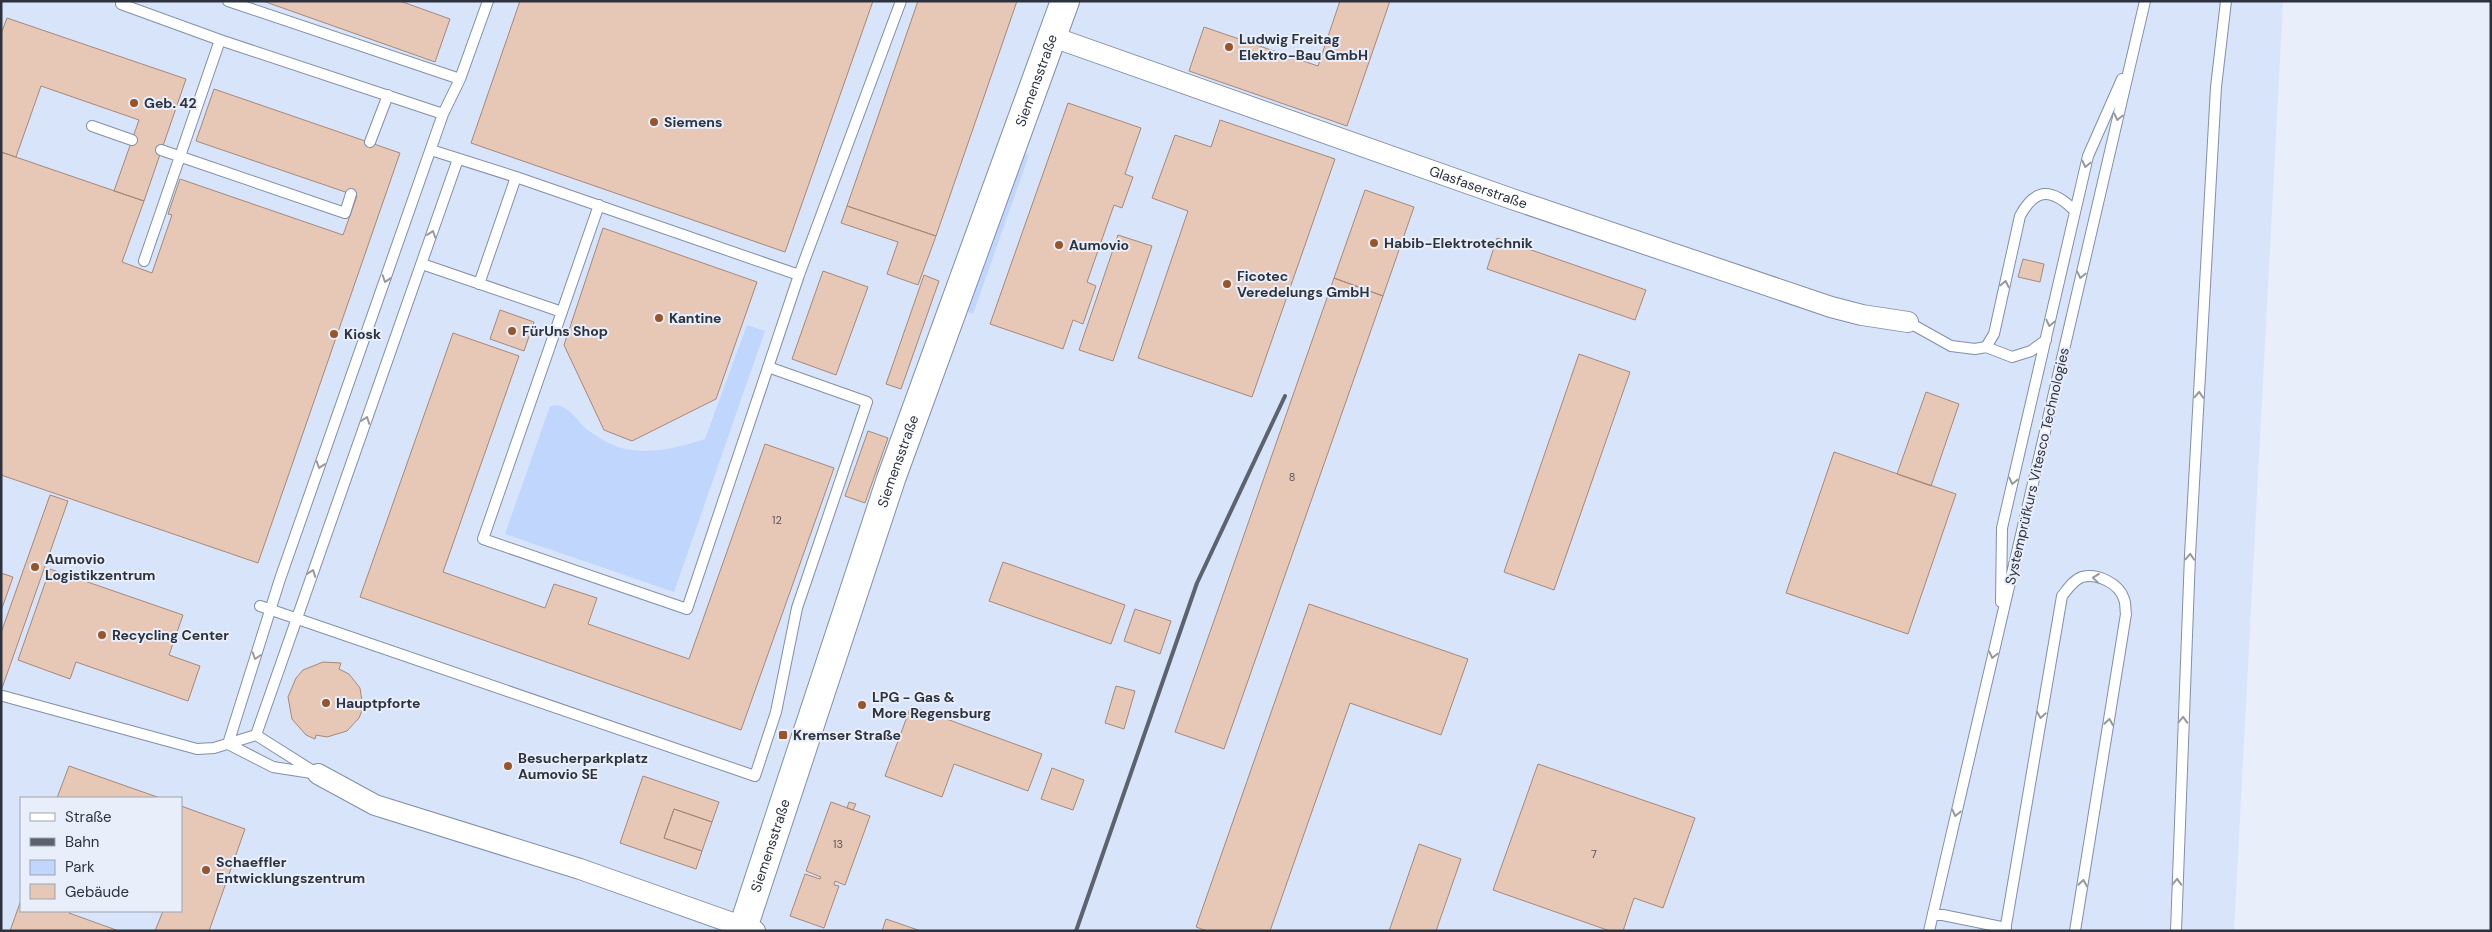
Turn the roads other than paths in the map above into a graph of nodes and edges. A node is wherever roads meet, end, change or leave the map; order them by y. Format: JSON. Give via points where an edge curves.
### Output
{"nodes":[{"id":1,"x":122,"y":1,"type":"edge"},
{"id":2,"x":228,"y":1,"type":"edge"},
{"id":3,"x":488,"y":1,"type":"edge"},
{"id":4,"x":901,"y":1,"type":"edge"},
{"id":5,"x":1065,"y":1,"type":"edge"},
{"id":6,"x":2145,"y":1,"type":"edge"},
{"id":7,"x":2226,"y":1,"type":"edge"},
{"id":8,"x":1053,"y":37,"type":"junction"},
{"id":9,"x":220,"y":40,"type":"junction"},
{"id":10,"x":2133,"y":55,"type":"junction"},
{"id":11,"x":460,"y":79,"type":"junction"},
{"id":12,"x":388,"y":96,"type":"junction"},
{"id":13,"x":443,"y":114,"type":"junction"},
{"id":14,"x":92,"y":126,"type":"dead end"},
{"id":15,"x":132,"y":140,"type":"dead end"},
{"id":16,"x":370,"y":142,"type":"dead end"},
{"id":17,"x":161,"y":150,"type":"dead end"},
{"id":18,"x":431,"y":150,"type":"junction"},
{"id":19,"x":180,"y":156,"type":"junction"},
{"id":20,"x":458,"y":159,"type":"junction"},
{"id":21,"x":516,"y":177,"type":"junction"},
{"id":22,"x":351,"y":194,"type":"dead end"},
{"id":23,"x":599,"y":205,"type":"junction"},
{"id":24,"x":2076,"y":211,"type":"junction"},
{"id":25,"x":144,"y":261,"type":"dead end"},
{"id":26,"x":422,"y":264,"type":"junction"},
{"id":27,"x":799,"y":275,"type":"junction"},
{"id":28,"x":479,"y":284,"type":"junction"},
{"id":29,"x":562,"y":312,"type":"junction"},
{"id":30,"x":1908,"y":322,"type":"joint"},
{"id":31,"x":2046,"y":340,"type":"junction"},
{"id":32,"x":1986,"y":347,"type":"junction"},
{"id":33,"x":768,"y":367,"type":"junction"},
{"id":34,"x":265,"y":608,"type":"junction"},
{"id":35,"x":296,"y":620,"type":"junction"},
{"id":36,"x":2000,"y":623,"type":"junction"},
{"id":37,"x":3,"y":696,"type":"dead end"},
{"id":38,"x":256,"y":735,"type":"junction"},
{"id":39,"x":228,"y":744,"type":"junction"},
{"id":40,"x":318,"y":774,"type":"junction"},
{"id":41,"x":1933,"y":913,"type":"junction"},
{"id":42,"x":746,"y":929,"type":"edge"},
{"id":43,"x":2006,"y":930,"type":"edge"},
{"id":44,"x":1929,"y":931,"type":"edge"},
{"id":45,"x":2076,"y":931,"type":"edge"},
{"id":46,"x":2176,"y":931,"type":"edge"}],
"edges":[{"from":1,"to":9,"type":"lane","via":[[121,4]]},
{"from":2,"to":11,"type":"lane"},
{"from":3,"to":11,"type":"lane"},
{"from":4,"to":27,"type":"lane"},
{"from":5,"to":8,"type":"street","name":"Siemensstraße"},
{"from":6,"to":10,"type":"lane","name":"Systemprüfkurs Vitesco Technologies"},
{"from":46,"to":7,"type":"lane","one_way":true,"via":[[2190,545],[2216,87]]},
{"from":8,"to":30,"type":"street","name":"Glasfaserstraße","via":[[1512,200],[1831,307]]},
{"from":8,"to":42,"type":"street","name":"Siemensstraße","via":[[891,479]]},
{"from":9,"to":12,"type":"lane"},
{"from":9,"to":19,"type":"lane"},
{"from":10,"to":24,"type":"lane","one_way":true,"via":[[2088,156]]},
{"from":10,"to":36,"type":"lane","name":"Systemprüfkurs Vitesco Technologies","one_way":true},
{"from":11,"to":13,"type":"lane"},
{"from":12,"to":13,"type":"lane"},
{"from":12,"to":16,"type":"lane"},
{"from":13,"to":18,"type":"lane"},
{"from":14,"to":15,"type":"lane"},
{"from":17,"to":19,"type":"lane"},
{"from":18,"to":20,"type":"lane"},
{"from":18,"to":34,"type":"lane","one_way":true},
{"from":19,"to":22,"type":"lane","via":[[345,213]]},
{"from":19,"to":25,"type":"lane"},
{"from":20,"to":21,"type":"lane"},
{"from":26,"to":20,"type":"lane","one_way":true},
{"from":21,"to":23,"type":"lane"},
{"from":21,"to":28,"type":"lane"},
{"from":23,"to":27,"type":"lane"},
{"from":23,"to":29,"type":"lane"},
{"from":24,"to":31,"type":"lane","one_way":true},
{"from":32,"to":24,"type":"lane","one_way":true,"via":[[1994,334],[2020,216],[2028,202],[2038,195],[2051,194],[2063,199]]},
{"from":26,"to":28,"type":"lane"},
{"from":35,"to":26,"type":"lane","one_way":true},
{"from":27,"to":33,"type":"lane"},
{"from":28,"to":29,"type":"lane"},
{"from":29,"to":33,"type":"lane","via":[[483,539],[687,609]]},
{"from":30,"to":32,"type":"lane","via":[[1951,346]]},
{"from":31,"to":32,"type":"lane","via":[[2031,352],[2012,357]]},
{"from":31,"to":36,"type":"lane","one_way":true,"via":[[2002,528]]},
{"from":33,"to":35,"type":"lane","via":[[867,402],[797,608],[776,712],[755,776]]},
{"from":34,"to":35,"type":"lane"},
{"from":34,"to":39,"type":"lane","one_way":true},
{"from":35,"to":38,"type":"lane"},
{"from":36,"to":41,"type":"lane","name":"Systemprüfkurs Vitesco Technologies","one_way":true},
{"from":37,"to":39,"type":"lane","via":[[197,750]]},
{"from":38,"to":39,"type":"lane"},
{"from":38,"to":40,"type":"lane"},
{"from":39,"to":40,"type":"lane","via":[[272,767]]},
{"from":40,"to":42,"type":"street","name":"Siemensstraße","via":[[375,805],[580,869]]},
{"from":41,"to":43,"type":"lane"},
{"from":41,"to":44,"type":"lane","name":"Systemprüfkurs Vitesco Technologies"},
{"from":45,"to":43,"type":"lane","one_way":true,"via":[[2126,614],[2119,589],[2108,580],[2093,577],[2081,577],[2062,596]]}]}
